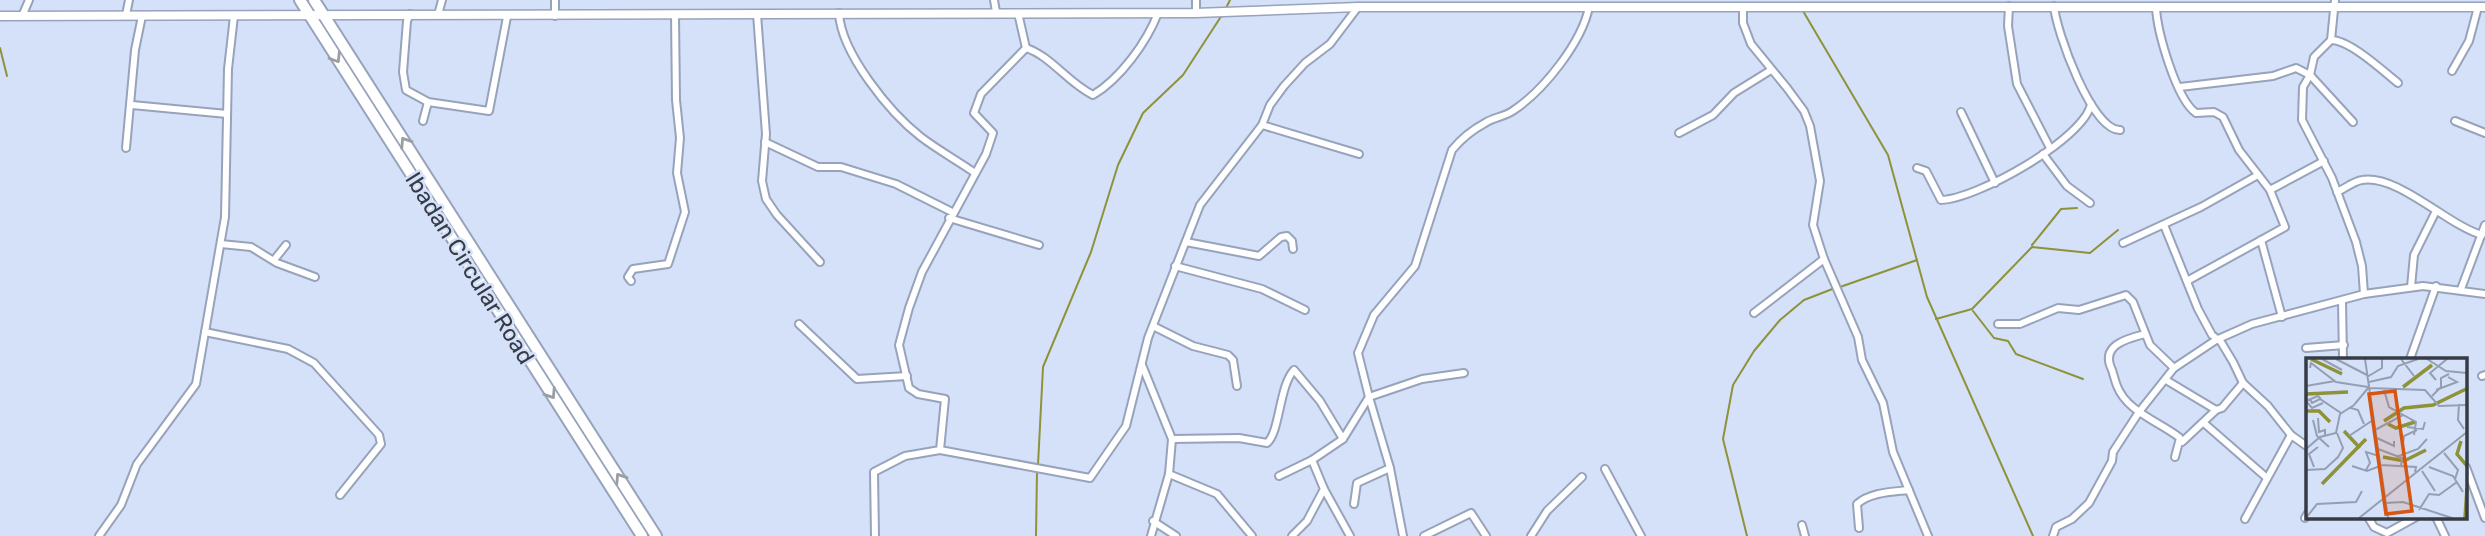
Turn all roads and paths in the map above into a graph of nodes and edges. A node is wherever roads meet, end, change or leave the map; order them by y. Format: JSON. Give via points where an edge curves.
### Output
{"nodes":[{"id":1,"x":29,"y":0,"type":"edge"},
{"id":2,"x":129,"y":0,"type":"edge"},
{"id":3,"x":300,"y":0,"type":"edge"},
{"id":4,"x":314,"y":0,"type":"edge"},
{"id":5,"x":442,"y":0,"type":"edge"},
{"id":6,"x":555,"y":0,"type":"edge"},
{"id":7,"x":994,"y":0,"type":"edge"},
{"id":8,"x":1196,"y":0,"type":"edge"},
{"id":9,"x":2064,"y":3,"type":"edge"},
{"id":10,"x":2335,"y":3,"type":"edge"},
{"id":11,"x":1943,"y":4,"type":"edge"},
{"id":12,"x":2009,"y":6,"type":"junction"},
{"id":13,"x":2054,"y":6,"type":"junction"},
{"id":14,"x":2156,"y":6,"type":"junction"},
{"id":15,"x":1358,"y":7,"type":"junction"},
{"id":16,"x":1589,"y":7,"type":"junction"},
{"id":17,"x":2482,"y":7,"type":"edge"},
{"id":18,"x":1743,"y":9,"type":"junction"},
{"id":19,"x":996,"y":12,"type":"junction"},
{"id":20,"x":23,"y":13,"type":"junction"},
{"id":21,"x":838,"y":13,"type":"junction"},
{"id":22,"x":1018,"y":13,"type":"junction"},
{"id":23,"x":1158,"y":13,"type":"junction"},
{"id":24,"x":1196,"y":13,"type":"junction"},
{"id":25,"x":410,"y":14,"type":"junction"},
{"id":26,"x":757,"y":14,"type":"junction"},
{"id":27,"x":126,"y":15,"type":"junction"},
{"id":28,"x":438,"y":15,"type":"junction"},
{"id":29,"x":675,"y":15,"type":"junction"},
{"id":30,"x":0,"y":16,"type":"edge"},
{"id":31,"x":142,"y":16,"type":"junction"},
{"id":32,"x":234,"y":16,"type":"junction"},
{"id":33,"x":555,"y":16,"type":"junction"},
{"id":34,"x":507,"y":17,"type":"junction"},
{"id":35,"x":2331,"y":40,"type":"junction"},
{"id":36,"x":1026,"y":48,"type":"junction"},
{"id":37,"x":1771,"y":70,"type":"junction"},
{"id":38,"x":2452,"y":71,"type":"dead end"},
{"id":39,"x":2310,"y":75,"type":"junction"},
{"id":40,"x":2398,"y":83,"type":"dead end"},
{"id":41,"x":2180,"y":87,"type":"junction"},
{"id":42,"x":428,"y":102,"type":"junction"},
{"id":43,"x":2091,"y":104,"type":"junction"},
{"id":44,"x":132,"y":105,"type":"junction"},
{"id":45,"x":1961,"y":112,"type":"dead end"},
{"id":46,"x":227,"y":114,"type":"junction"},
{"id":47,"x":423,"y":121,"type":"dead end"},
{"id":48,"x":2455,"y":121,"type":"dead end"},
{"id":49,"x":2353,"y":122,"type":"dead end"},
{"id":50,"x":1262,"y":125,"type":"junction"},
{"id":51,"x":2120,"y":130,"type":"dead end"},
{"id":52,"x":1679,"y":133,"type":"dead end"},
{"id":53,"x":2485,"y":133,"type":"edge"},
{"id":54,"x":765,"y":142,"type":"junction"},
{"id":55,"x":126,"y":148,"type":"dead end"},
{"id":56,"x":2050,"y":148,"type":"junction"},
{"id":57,"x":1359,"y":154,"type":"dead end"},
{"id":58,"x":2043,"y":154,"type":"junction"},
{"id":59,"x":2324,"y":161,"type":"junction"},
{"id":60,"x":1917,"y":168,"type":"dead end"},
{"id":61,"x":975,"y":173,"type":"junction"},
{"id":62,"x":2258,"y":175,"type":"junction"},
{"id":63,"x":1995,"y":183,"type":"junction"},
{"id":64,"x":2270,"y":190,"type":"junction"},
{"id":65,"x":2337,"y":192,"type":"junction"},
{"id":66,"x":2090,"y":203,"type":"dead end"},
{"id":67,"x":2436,"y":211,"type":"junction"},
{"id":68,"x":950,"y":215,"type":"junction"},
{"id":69,"x":2164,"y":225,"type":"junction"},
{"id":70,"x":2485,"y":225,"type":"edge"},
{"id":71,"x":2482,"y":235,"type":"junction"},
{"id":72,"x":2261,"y":240,"type":"junction"},
{"id":73,"x":1186,"y":242,"type":"junction"},
{"id":74,"x":2123,"y":243,"type":"dead end"},
{"id":75,"x":221,"y":244,"type":"junction"},
{"id":76,"x":286,"y":245,"type":"dead end"},
{"id":77,"x":1039,"y":245,"type":"dead end"},
{"id":78,"x":1293,"y":249,"type":"dead end"},
{"id":79,"x":274,"y":260,"type":"junction"},
{"id":80,"x":1824,"y":260,"type":"junction"},
{"id":81,"x":820,"y":262,"type":"dead end"},
{"id":82,"x":1175,"y":266,"type":"junction"},
{"id":83,"x":315,"y":276,"type":"dead end"},
{"id":84,"x":631,"y":281,"type":"dead end"},
{"id":85,"x":2187,"y":281,"type":"junction"},
{"id":86,"x":2436,"y":286,"type":"junction"},
{"id":87,"x":2411,"y":287,"type":"junction"},
{"id":88,"x":2461,"y":289,"type":"junction"},
{"id":89,"x":2364,"y":294,"type":"junction"},
{"id":90,"x":2485,"y":294,"type":"edge"},
{"id":91,"x":2342,"y":301,"type":"junction"},
{"id":92,"x":1305,"y":310,"type":"dead end"},
{"id":93,"x":1754,"y":313,"type":"dead end"},
{"id":94,"x":2282,"y":317,"type":"junction"},
{"id":95,"x":799,"y":324,"type":"dead end"},
{"id":96,"x":1998,"y":324,"type":"dead end"},
{"id":97,"x":1153,"y":326,"type":"junction"},
{"id":98,"x":205,"y":332,"type":"junction"},
{"id":99,"x":2144,"y":334,"type":"junction"},
{"id":100,"x":2216,"y":340,"type":"junction"},
{"id":101,"x":2344,"y":345,"type":"junction"},
{"id":102,"x":2305,"y":348,"type":"dead end"},
{"id":103,"x":2343,"y":358,"type":"edge"},
{"id":104,"x":2410,"y":358,"type":"edge"},
{"id":105,"x":1142,"y":365,"type":"junction"},
{"id":106,"x":2174,"y":368,"type":"junction"},
{"id":107,"x":1464,"y":373,"type":"dead end"},
{"id":108,"x":907,"y":376,"type":"junction"},
{"id":109,"x":2166,"y":380,"type":"junction"},
{"id":110,"x":2243,"y":383,"type":"junction"},
{"id":111,"x":1237,"y":386,"type":"dead end"},
{"id":112,"x":1369,"y":397,"type":"junction"},
{"id":113,"x":2216,"y":410,"type":"junction"},
{"id":114,"x":2139,"y":412,"type":"junction"},
{"id":115,"x":2205,"y":424,"type":"junction"},
{"id":116,"x":2291,"y":435,"type":"junction"},
{"id":117,"x":1172,"y":439,"type":"junction"},
{"id":118,"x":1343,"y":439,"type":"junction"},
{"id":119,"x":2182,"y":442,"type":"junction"},
{"id":120,"x":2306,"y":446,"type":"edge"},
{"id":121,"x":940,"y":450,"type":"junction"},
{"id":122,"x":2175,"y":457,"type":"dead end"},
{"id":123,"x":1312,"y":460,"type":"junction"},
{"id":124,"x":1390,"y":468,"type":"junction"},
{"id":125,"x":1605,"y":469,"type":"dead end"},
{"id":126,"x":1169,"y":474,"type":"junction"},
{"id":127,"x":2468,"y":474,"type":"edge"},
{"id":128,"x":1279,"y":476,"type":"dead end"},
{"id":129,"x":1581,"y":477,"type":"dead end"},
{"id":130,"x":2267,"y":478,"type":"junction"},
{"id":131,"x":1324,"y":489,"type":"junction"},
{"id":132,"x":1909,"y":489,"type":"junction"},
{"id":133,"x":340,"y":495,"type":"dead end"},
{"id":134,"x":1354,"y":504,"type":"dead end"},
{"id":135,"x":2369,"y":518,"type":"edge"},
{"id":136,"x":2414,"y":518,"type":"edge"},
{"id":137,"x":2436,"y":518,"type":"edge"},
{"id":138,"x":2485,"y":518,"type":"edge"},
{"id":139,"x":2245,"y":519,"type":"dead end"},
{"id":140,"x":1153,"y":522,"type":"junction"},
{"id":141,"x":1802,"y":524,"type":"dead end"},
{"id":142,"x":1859,"y":528,"type":"dead end"},
{"id":143,"x":1638,"y":535,"type":"edge"},
{"id":144,"x":99,"y":536,"type":"edge"},
{"id":145,"x":642,"y":536,"type":"edge"},
{"id":146,"x":656,"y":536,"type":"edge"},
{"id":147,"x":875,"y":536,"type":"edge"},
{"id":148,"x":1151,"y":536,"type":"edge"},
{"id":149,"x":1176,"y":536,"type":"edge"},
{"id":150,"x":1252,"y":536,"type":"edge"},
{"id":151,"x":1293,"y":536,"type":"edge"},
{"id":152,"x":1350,"y":536,"type":"edge"},
{"id":153,"x":1403,"y":536,"type":"edge"},
{"id":154,"x":1423,"y":536,"type":"edge"},
{"id":155,"x":1486,"y":536,"type":"edge"},
{"id":156,"x":1531,"y":536,"type":"edge"},
{"id":157,"x":1805,"y":536,"type":"edge"},
{"id":158,"x":1928,"y":536,"type":"edge"},
{"id":159,"x":2053,"y":536,"type":"edge"},
{"id":160,"x":2445,"y":536,"type":"edge"}],
"edges":[{"from":1,"to":20,"type":"street"},
{"from":2,"to":27,"type":"street"},
{"from":3,"to":145,"type":"highway","name":"Ibadan Circular Road","one_way":true},
{"from":146,"to":4,"type":"highway","name":"Ibadan Circular Road","one_way":true},
{"from":5,"to":28,"type":"street"},
{"from":6,"to":33,"type":"street"},
{"from":7,"to":19,"type":"street"},
{"from":8,"to":24,"type":"street"},
{"from":9,"to":13,"type":"main road"},
{"from":9,"to":14,"type":"main road"},
{"from":10,"to":14,"type":"main road"},
{"from":10,"to":17,"type":"main road"},
{"from":10,"to":35,"type":"street"},
{"from":11,"to":12,"type":"main road"},
{"from":11,"to":18,"type":"main road"},
{"from":12,"to":13,"type":"main road"},
{"from":12,"to":56,"type":"street","via":[[2017,84]]},
{"from":13,"to":43,"type":"street","via":[[2060,40]]},
{"from":14,"to":41,"type":"street","via":[[2159,38]]},
{"from":15,"to":16,"type":"main road"},
{"from":15,"to":24,"type":"main road"},
{"from":15,"to":50,"type":"street","via":[[1330,44],[1284,86]]},
{"from":16,"to":18,"type":"main road"},
{"from":16,"to":112,"type":"street","via":[[1579,32],[1540,89],[1514,110],[1484,123],[1452,150],[1415,266],[1374,314],[1358,353]]},
{"from":17,"to":38,"type":"street"},
{"from":18,"to":37,"type":"street","via":[[1742,23],[1751,44]]},
{"from":19,"to":21,"type":"main road"},
{"from":19,"to":22,"type":"main road"},
{"from":20,"to":27,"type":"main road"},
{"from":20,"to":30,"type":"main road"},
{"from":21,"to":26,"type":"main road"},
{"from":21,"to":61,"type":"street","via":[[839,27],[858,69],[919,135]]},
{"from":22,"to":23,"type":"main road"},
{"from":22,"to":36,"type":"street"},
{"from":23,"to":24,"type":"main road"},
{"from":23,"to":36,"type":"street","via":[[1137,52],[1093,95]]},
{"from":25,"to":28,"type":"main road"},
{"from":25,"to":32,"type":"main road"},
{"from":25,"to":42,"type":"street","via":[[406,90]]},
{"from":26,"to":29,"type":"main road"},
{"from":26,"to":54,"type":"street"},
{"from":27,"to":31,"type":"main road"},
{"from":28,"to":34,"type":"main road"},
{"from":29,"to":33,"type":"main road"},
{"from":29,"to":84,"type":"street","via":[[677,173],[685,212],[668,264],[633,269],[628,277]]},
{"from":31,"to":32,"type":"main road"},
{"from":31,"to":44,"type":"street"},
{"from":32,"to":46,"type":"street"},
{"from":33,"to":34,"type":"main road"},
{"from":34,"to":42,"type":"street","via":[[489,111]]},
{"from":35,"to":39,"type":"street","via":[[2314,57]]},
{"from":35,"to":40,"type":"street","via":[[2360,54]]},
{"from":36,"to":61,"type":"street","via":[[981,94],[974,113],[993,133]]},
{"from":37,"to":52,"type":"street","via":[[1734,93],[1713,115]]},
{"from":37,"to":80,"type":"street","via":[[1804,111],[1810,126],[1820,181],[1812,225]]},
{"from":39,"to":41,"type":"street","via":[[2290,68],[2273,76]]},
{"from":39,"to":49,"type":"street"},
{"from":39,"to":59,"type":"street","via":[[2303,87],[2302,120]]},
{"from":41,"to":62,"type":"street","via":[[2191,109],[2223,117]]},
{"from":42,"to":47,"type":"street"},
{"from":43,"to":51,"type":"street","via":[[2106,125]]},
{"from":43,"to":56,"type":"street","via":[[2085,120]]},
{"from":44,"to":46,"type":"street"},
{"from":44,"to":55,"type":"street"},
{"from":45,"to":63,"type":"street"},
{"from":46,"to":75,"type":"street"},
{"from":48,"to":53,"type":"street"},
{"from":50,"to":57,"type":"street"},
{"from":50,"to":73,"type":"street","via":[[1200,205]]},
{"from":54,"to":68,"type":"street","via":[[818,167],[841,167],[896,184]]},
{"from":54,"to":81,"type":"street","via":[[762,181],[766,198]]},
{"from":56,"to":58,"type":"street"},
{"from":58,"to":63,"type":"street"},
{"from":58,"to":66,"type":"street","via":[[2067,186]]},
{"from":59,"to":64,"type":"street"},
{"from":59,"to":65,"type":"street"},
{"from":60,"to":63,"type":"street","via":[[1926,171],[1944,201]]},
{"from":61,"to":68,"type":"street"},
{"from":62,"to":64,"type":"street"},
{"from":62,"to":69,"type":"street"},
{"from":64,"to":72,"type":"street","via":[[2286,224]]},
{"from":65,"to":67,"type":"street","via":[[2368,181],[2403,190]]},
{"from":65,"to":89,"type":"street","via":[[2361,256]]},
{"from":67,"to":71,"type":"street"},
{"from":67,"to":87,"type":"street","via":[[2414,255]]},
{"from":68,"to":77,"type":"street"},
{"from":68,"to":108,"type":"street","via":[[922,272],[899,345]]},
{"from":69,"to":74,"type":"street"},
{"from":69,"to":85,"type":"street"},
{"from":70,"to":71,"type":"street"},
{"from":71,"to":88,"type":"street"},
{"from":72,"to":85,"type":"street"},
{"from":72,"to":94,"type":"street"},
{"from":73,"to":78,"type":"street","via":[[1259,256],[1287,236]]},
{"from":73,"to":82,"type":"street"},
{"from":75,"to":79,"type":"street","via":[[251,247]]},
{"from":75,"to":98,"type":"street"},
{"from":76,"to":79,"type":"street"},
{"from":79,"to":83,"type":"street"},
{"from":80,"to":93,"type":"street"},
{"from":80,"to":132,"type":"street","via":[[1883,403],[1894,452]]},
{"from":82,"to":92,"type":"street","via":[[1262,289]]},
{"from":82,"to":97,"type":"street"},
{"from":85,"to":100,"type":"street"},
{"from":86,"to":87,"type":"street"},
{"from":86,"to":88,"type":"street"},
{"from":86,"to":104,"type":"street"},
{"from":87,"to":89,"type":"street"},
{"from":88,"to":90,"type":"street"},
{"from":89,"to":91,"type":"street"},
{"from":91,"to":94,"type":"street"},
{"from":91,"to":101,"type":"street"},
{"from":94,"to":100,"type":"street"},
{"from":95,"to":108,"type":"street","via":[[857,379]]},
{"from":96,"to":99,"type":"street","via":[[2020,324],[2059,307],[2079,310],[2126,295]]},
{"from":97,"to":105,"type":"street"},
{"from":97,"to":111,"type":"street","via":[[1186,343],[1228,355]]},
{"from":98,"to":133,"type":"street","via":[[288,349],[314,362],[379,435],[381,444]]},
{"from":98,"to":144,"type":"street","via":[[196,384],[137,464],[121,505]]},
{"from":99,"to":106,"type":"street","via":[[2156,353]]},
{"from":99,"to":114,"type":"street","via":[[2118,342],[2108,355],[2116,385]]},
{"from":100,"to":106,"type":"street"},
{"from":100,"to":110,"type":"street","via":[[2234,362]]},
{"from":101,"to":102,"type":"street"},
{"from":101,"to":103,"type":"street"},
{"from":105,"to":117,"type":"street"},
{"from":105,"to":121,"type":"street","via":[[1126,426],[1090,478]]},
{"from":106,"to":109,"type":"street"},
{"from":107,"to":112,"type":"street","via":[[1422,379]]},
{"from":108,"to":121,"type":"street","via":[[913,392],[944,399]]},
{"from":109,"to":113,"type":"street"},
{"from":109,"to":114,"type":"street"},
{"from":110,"to":113,"type":"street"},
{"from":110,"to":116,"type":"street"},
{"from":112,"to":118,"type":"street"},
{"from":112,"to":124,"type":"street"},
{"from":113,"to":115,"type":"street"},
{"from":114,"to":119,"type":"street"},
{"from":114,"to":159,"type":"street","via":[[2113,452],[2089,503],[2056,527]]},
{"from":115,"to":119,"type":"street"},
{"from":115,"to":130,"type":"street"},
{"from":116,"to":120,"type":"street"},
{"from":116,"to":130,"type":"street"},
{"from":117,"to":118,"type":"street","via":[[1239,438],[1267,443],[1294,370]]},
{"from":117,"to":126,"type":"street"},
{"from":118,"to":123,"type":"street"},
{"from":119,"to":122,"type":"street"},
{"from":121,"to":147,"type":"street","via":[[905,456],[874,472]]},
{"from":123,"to":128,"type":"street"},
{"from":123,"to":131,"type":"street"},
{"from":124,"to":134,"type":"street","via":[[1357,483]]},
{"from":124,"to":153,"type":"street"},
{"from":125,"to":143,"type":"street"},
{"from":126,"to":140,"type":"street"},
{"from":126,"to":150,"type":"street","via":[[1217,495]]},
{"from":127,"to":138,"type":"street"},
{"from":129,"to":156,"type":"street","via":[[1547,511]]},
{"from":130,"to":139,"type":"street"},
{"from":131,"to":151,"type":"street","via":[[1307,522]]},
{"from":131,"to":152,"type":"street"},
{"from":132,"to":142,"type":"street","via":[[1860,500]]},
{"from":132,"to":158,"type":"street"},
{"from":135,"to":136,"type":"street","via":[[2374,527],[2387,533]]},
{"from":137,"to":160,"type":"street"},
{"from":140,"to":148,"type":"street"},
{"from":140,"to":149,"type":"street"},
{"from":141,"to":157,"type":"street"},
{"from":154,"to":155,"type":"street","via":[[1471,513]]}]}
